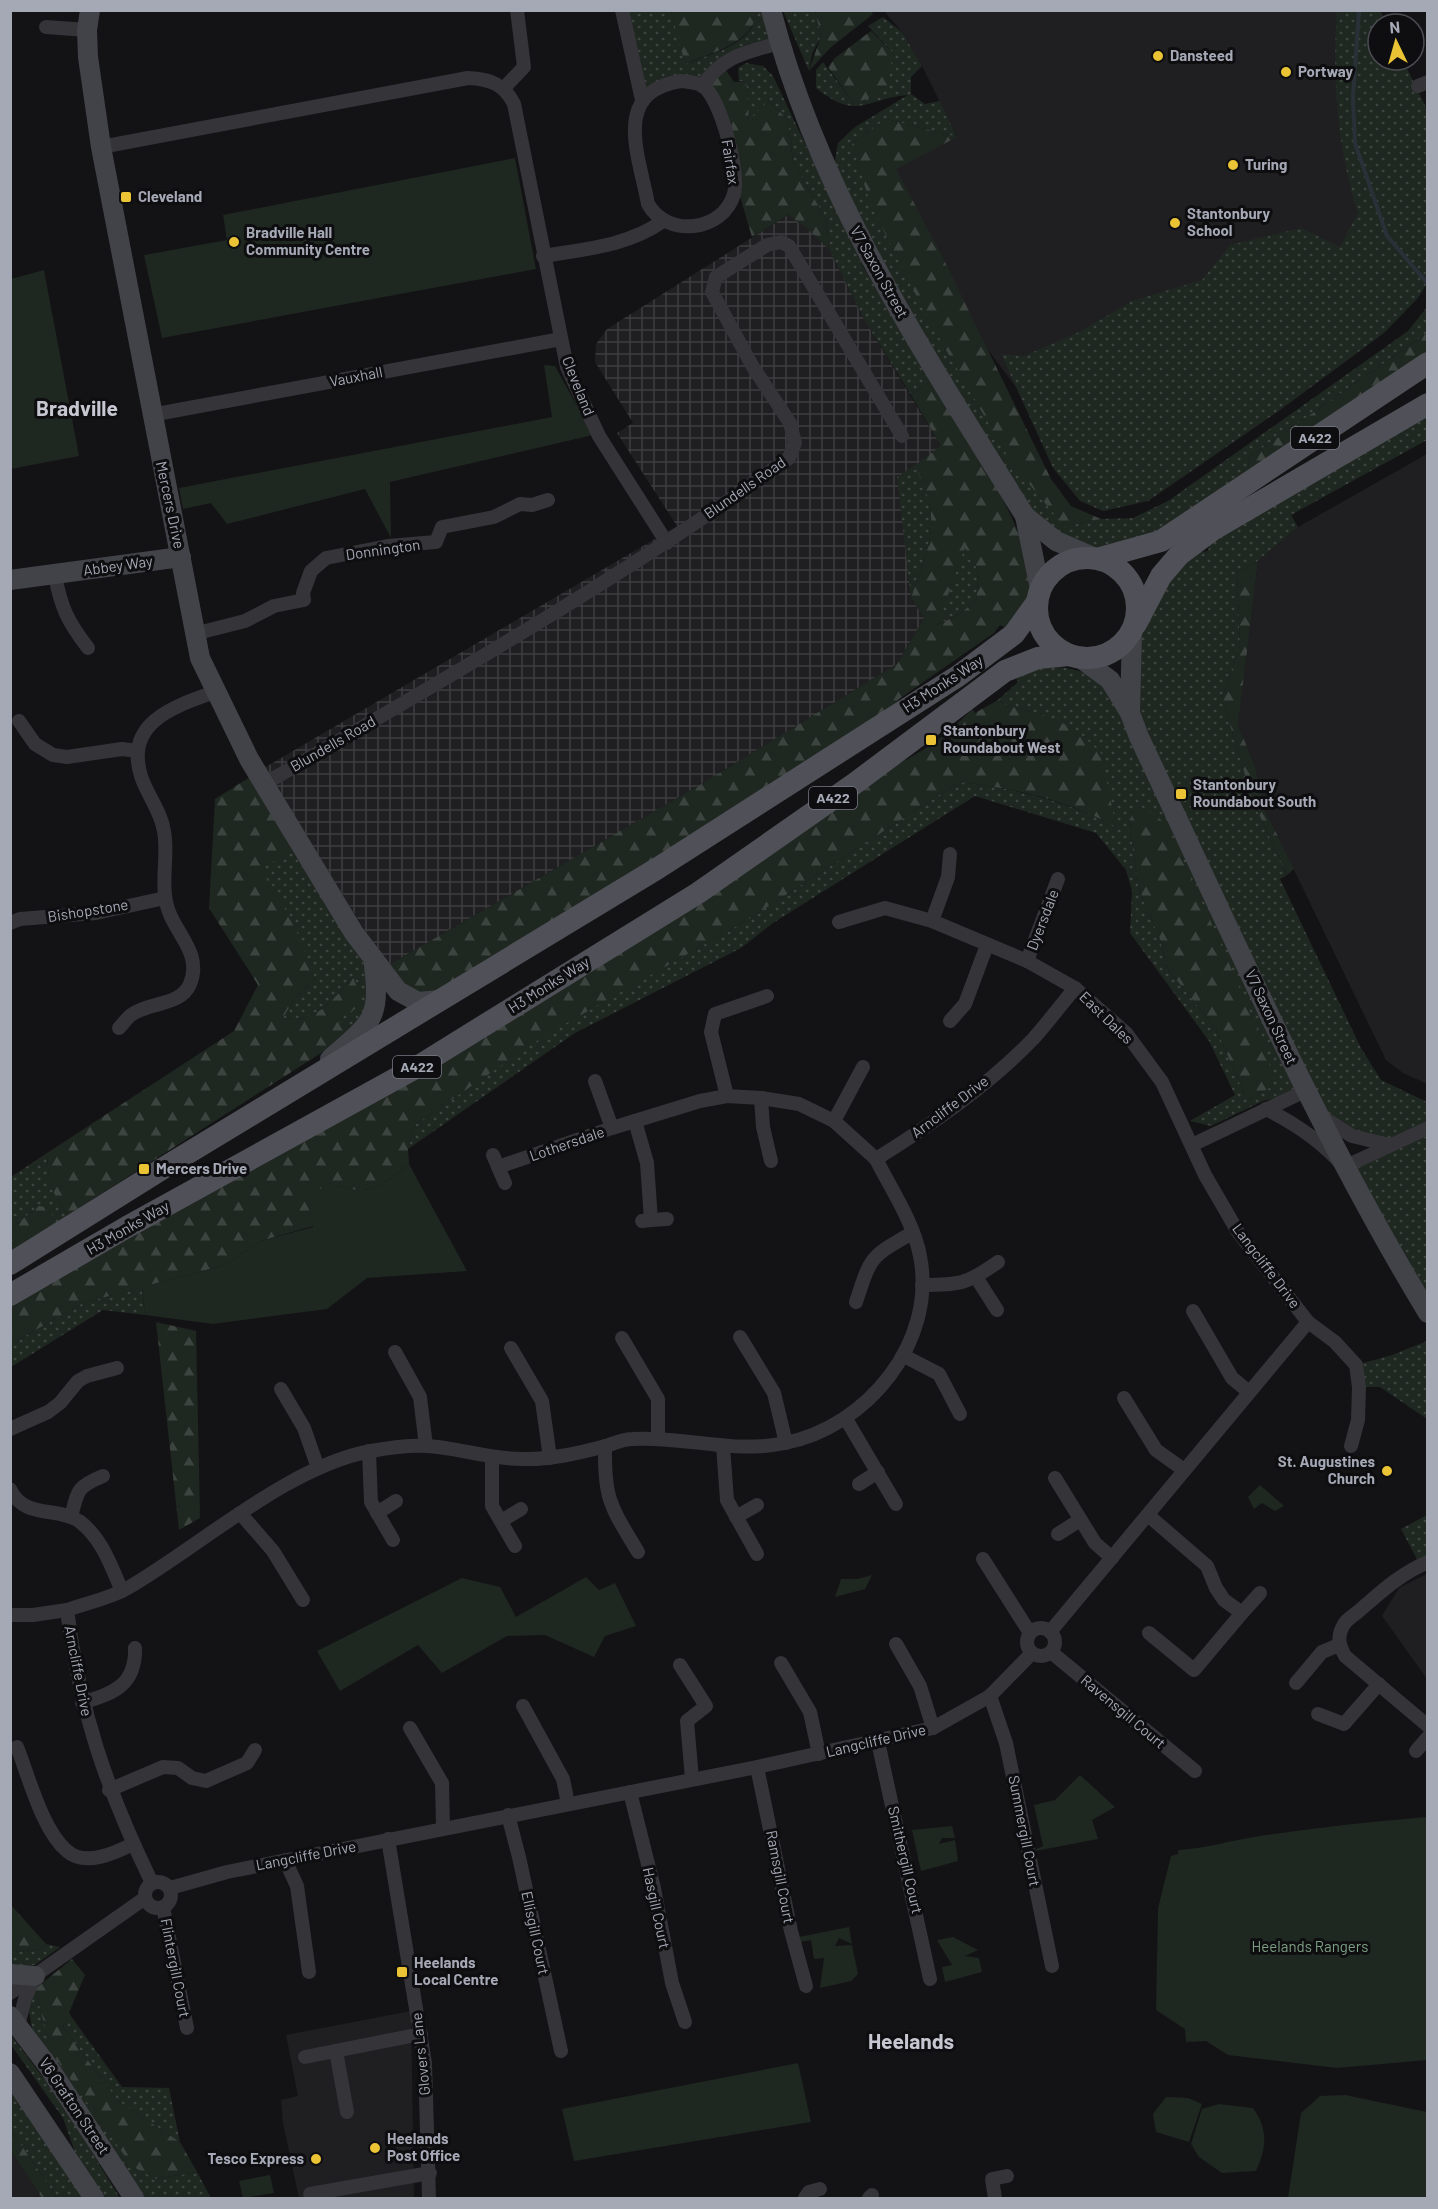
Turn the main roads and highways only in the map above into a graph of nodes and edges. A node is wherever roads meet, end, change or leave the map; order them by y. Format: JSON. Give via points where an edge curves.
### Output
{"nodes":[{"id":1,"x":1428,"y":363,"type":"edge"},
{"id":2,"x":1428,"y":404,"type":"edge"},
{"id":3,"x":1208,"y":521,"type":"junction"},
{"id":4,"x":1174,"y":545,"type":"junction"},
{"id":5,"x":1097,"y":558,"type":"junction"},
{"id":6,"x":1038,"y":595,"type":"junction"},
{"id":7,"x":1134,"y":628,"type":"junction"},
{"id":8,"x":1074,"y":657,"type":"junction"},
{"id":9,"x":10,"y":1264,"type":"edge"},
{"id":10,"x":10,"y":1295,"type":"edge"}],
"edges":[{"from":1,"to":3,"type":"main road","number":"A422"},
{"from":2,"to":3,"type":"main road","number":"A422"},
{"from":3,"to":4,"type":"main road","number":"A422"},
{"from":4,"to":5,"type":"main road","number":"A422"},
{"from":4,"to":7,"type":"main road","number":"A422"},
{"from":5,"to":6,"type":"main road","number":"A422","via":[[1078,558],[1062,564],[1049,575]]},
{"from":5,"to":7,"type":"main road","via":[[1118,568],[1132,584],[1138,603]]},
{"from":6,"to":8,"type":"main road","via":[[1037,619],[1044,634],[1055,647]]},
{"from":6,"to":9,"type":"main road","name":"H3 Monks Way","number":"A422","via":[[1014,634],[958,676],[658,868]]},
{"from":7,"to":8,"type":"main road","number":"A422","via":[[1123,644],[1110,653],[1095,658]]},
{"from":8,"to":10,"type":"main road","name":"H3 Monks Way","number":"A422","via":[[1038,658],[1014,667],[698,893],[417,1067]]}]}
